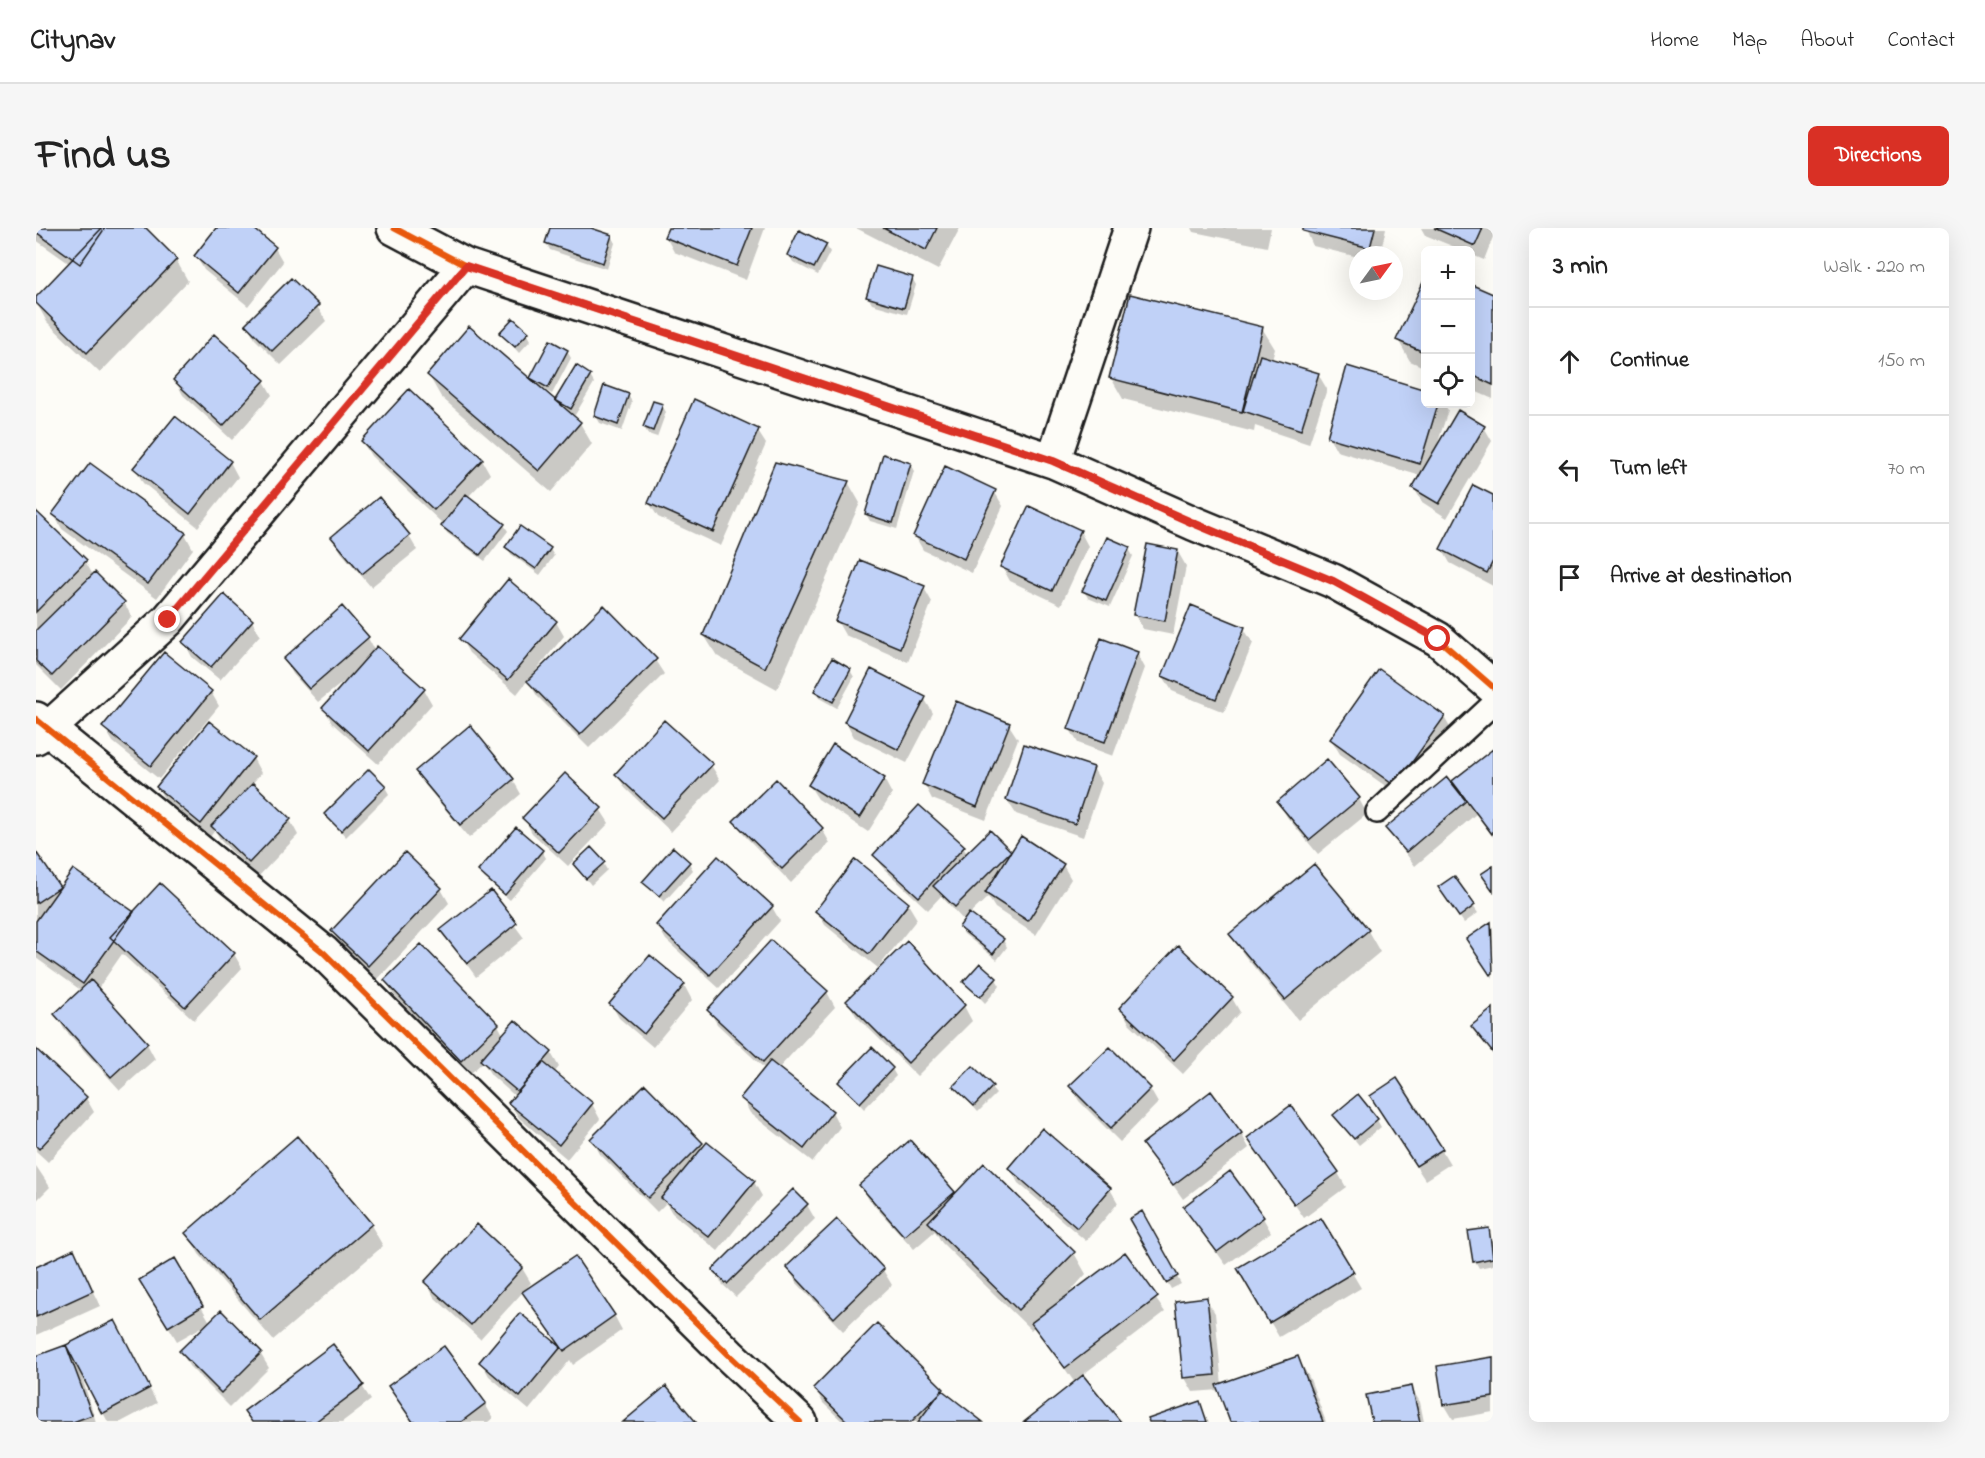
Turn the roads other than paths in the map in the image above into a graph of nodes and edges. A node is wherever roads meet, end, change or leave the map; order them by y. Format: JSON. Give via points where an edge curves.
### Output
{"nodes":[{"id":1,"x":394,"y":228,"type":"edge"},
{"id":2,"x":1131,"y":228,"type":"edge"},
{"id":3,"x":466,"y":266,"type":"junction"},
{"id":4,"x":1053,"y":461,"type":"junction"},
{"id":5,"x":1493,"y":687,"type":"edge"},
{"id":6,"x":1493,"y":704,"type":"edge"},
{"id":7,"x":40,"y":728,"type":"edge"},
{"id":8,"x":1377,"y":812,"type":"dead end"},
{"id":9,"x":800,"y":1422,"type":"edge"}],
"edges":[{"from":1,"to":3,"type":"street"},
{"from":2,"to":4,"type":"street"},
{"from":3,"to":4,"type":"street"},
{"from":3,"to":7,"type":"street","via":[[168,620]]},
{"from":4,"to":5,"type":"street","via":[[1333,581],[1438,639]]},
{"from":6,"to":8,"type":"lane"},
{"from":7,"to":9,"type":"street","via":[[323,952]]}]}
